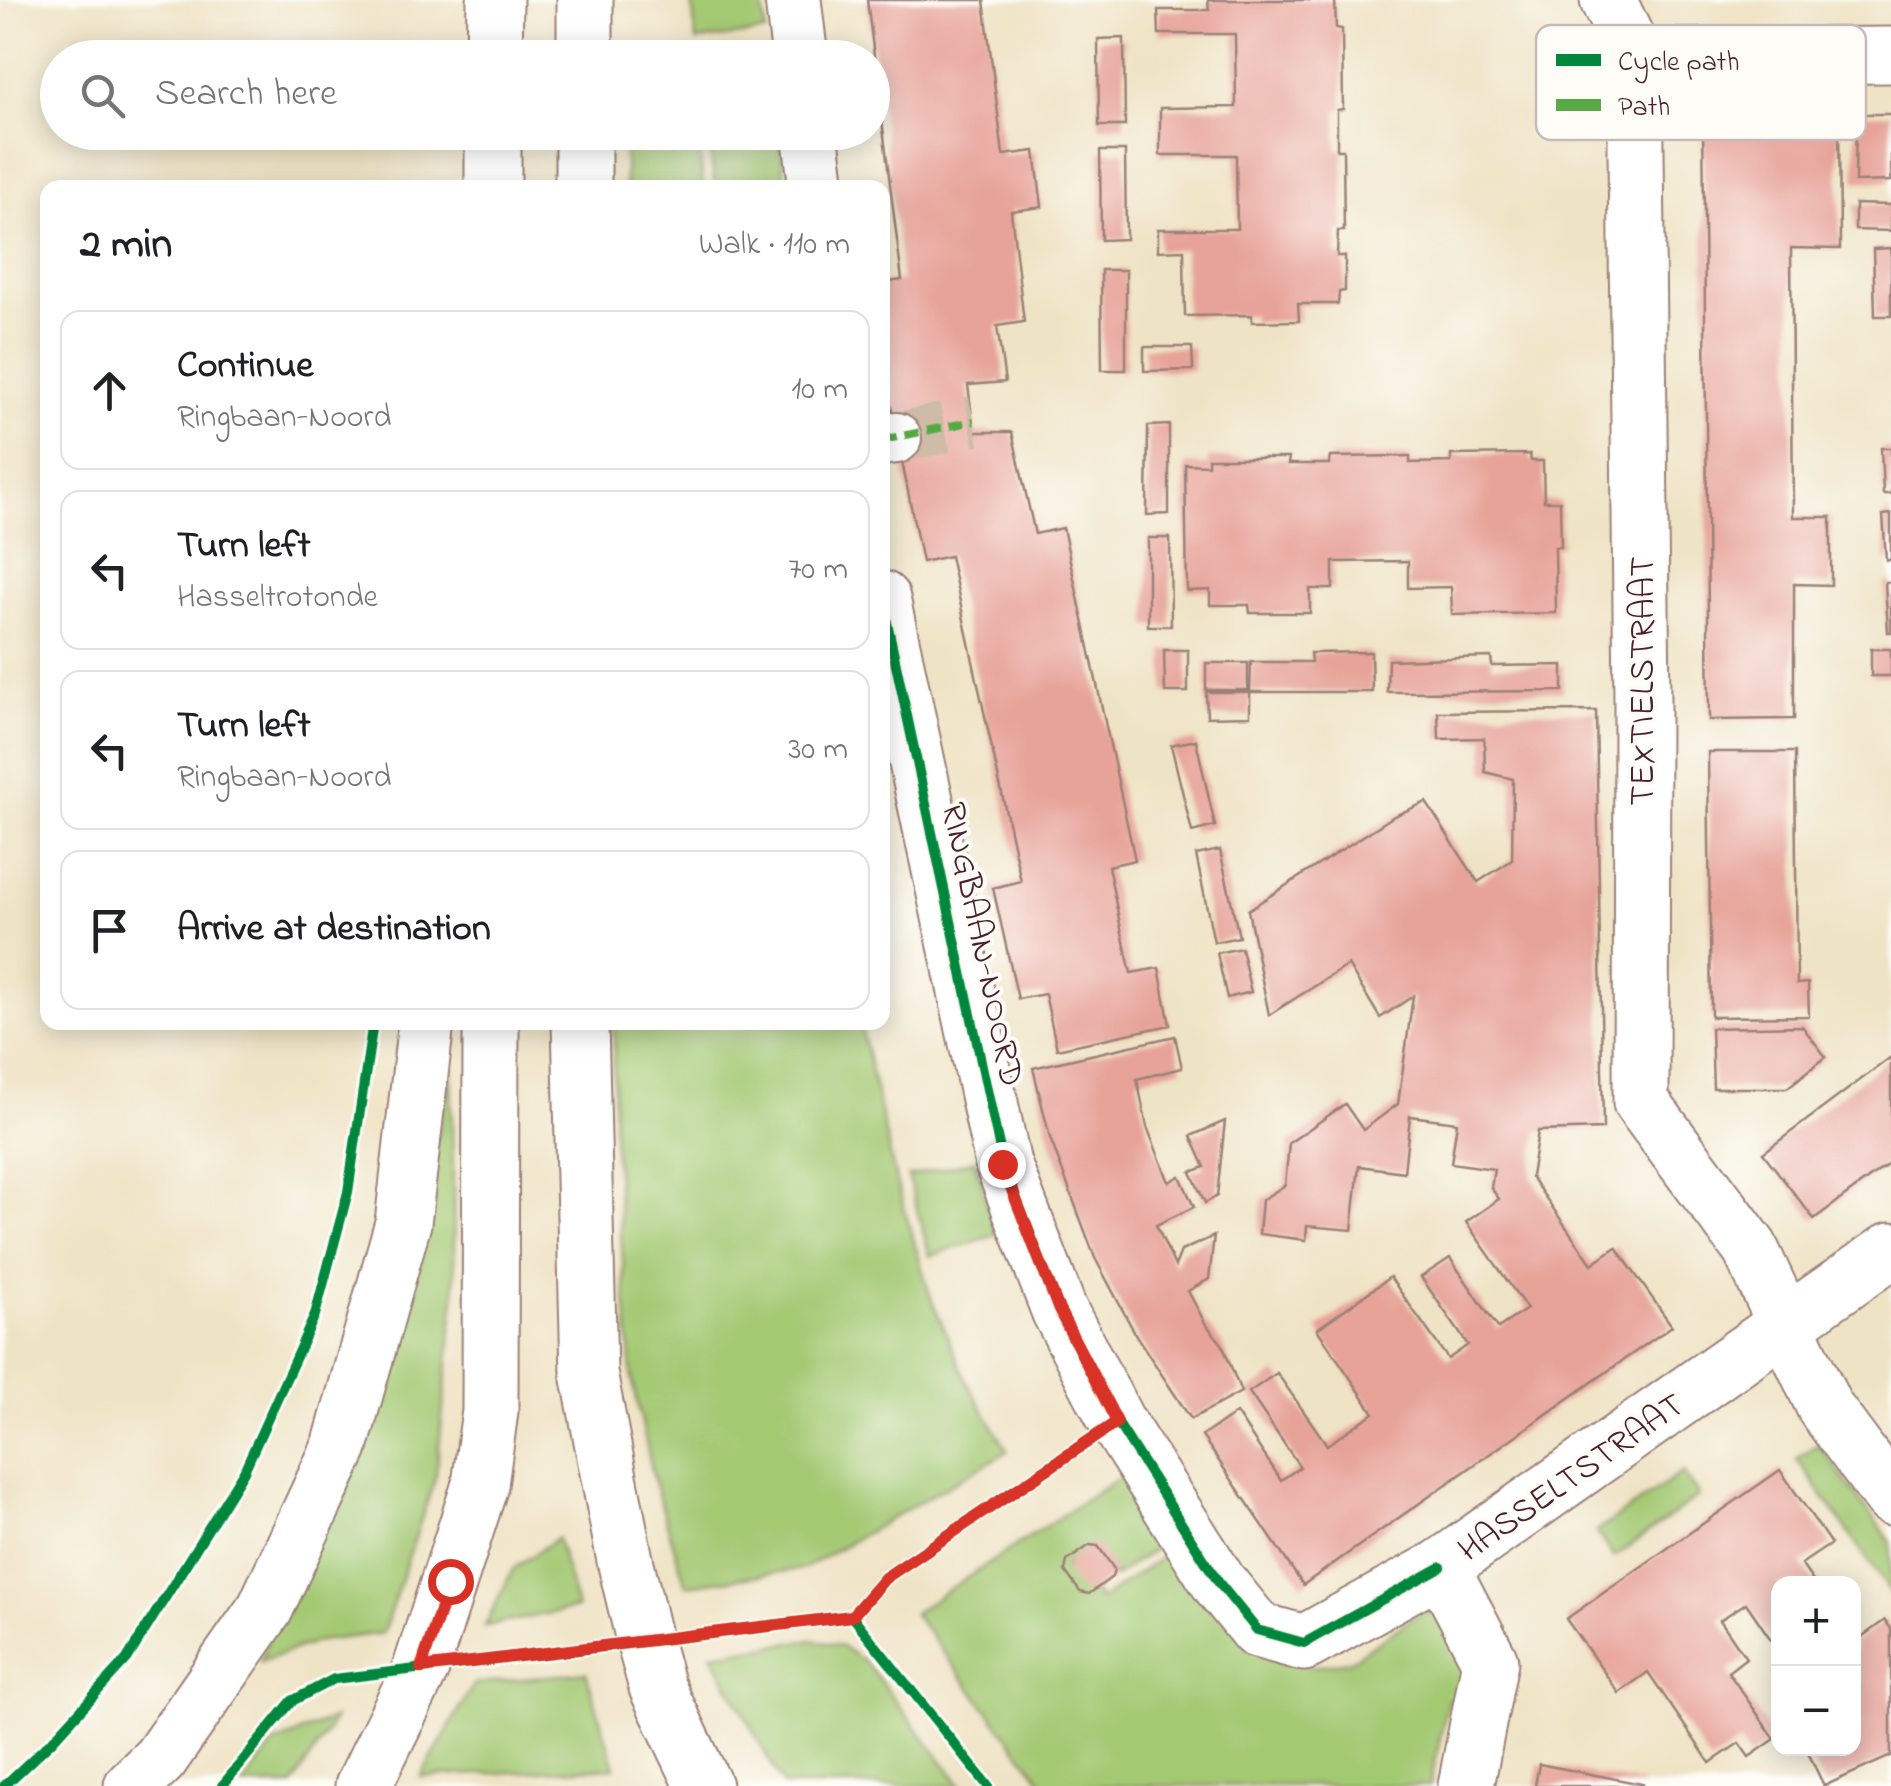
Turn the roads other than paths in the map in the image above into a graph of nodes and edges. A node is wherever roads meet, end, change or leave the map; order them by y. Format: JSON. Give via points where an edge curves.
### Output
{"nodes":[{"id":1,"x":495,"y":0,"type":"edge"},
{"id":2,"x":586,"y":0,"type":"edge"},
{"id":3,"x":793,"y":0,"type":"edge"},
{"id":4,"x":1608,"y":0,"type":"edge"},
{"id":5,"x":1620,"y":25,"type":"edge"},
{"id":6,"x":494,"y":40,"type":"edge"},
{"id":7,"x":585,"y":40,"type":"edge"},
{"id":8,"x":798,"y":40,"type":"edge"},
{"id":9,"x":1866,"y":54,"type":"edge"},
{"id":10,"x":1891,"y":54,"type":"edge"},
{"id":11,"x":1636,"y":140,"type":"edge"},
{"id":12,"x":493,"y":150,"type":"edge"},
{"id":13,"x":584,"y":150,"type":"edge"},
{"id":14,"x":812,"y":150,"type":"edge"},
{"id":15,"x":492,"y":180,"type":"edge"},
{"id":16,"x":583,"y":180,"type":"edge"},
{"id":17,"x":816,"y":180,"type":"edge"},
{"id":18,"x":890,"y":637,"type":"edge"},
{"id":19,"x":425,"y":1030,"type":"edge"},
{"id":20,"x":491,"y":1030,"type":"edge"},
{"id":21,"x":580,"y":1030,"type":"edge"},
{"id":22,"x":1891,"y":1250,"type":"edge"},
{"id":23,"x":1785,"y":1324,"type":"junction"},
{"id":24,"x":1891,"y":1496,"type":"edge"},
{"id":25,"x":1441,"y":1567,"type":"junction"},
{"id":26,"x":132,"y":1786,"type":"edge"},
{"id":27,"x":363,"y":1786,"type":"edge"},
{"id":28,"x":704,"y":1786,"type":"edge"},
{"id":29,"x":1466,"y":1786,"type":"edge"}],
"edges":[{"from":1,"to":6,"type":"street"},
{"from":2,"to":7,"type":"street"},
{"from":3,"to":8,"type":"street"},
{"from":4,"to":5,"type":"street","name":"TEXTIELSTRAAT"},
{"from":9,"to":10,"type":"street"},
{"from":11,"to":23,"type":"street","name":"TEXTIELSTRAAT","via":[[1640,1102],[1750,1248]]},
{"from":12,"to":15,"type":"street"},
{"from":13,"to":16,"type":"street"},
{"from":14,"to":17,"type":"street"},
{"from":18,"to":25,"type":"street","name":"RINGBAAN-NOORD","via":[[1002,1164],[1059,1310],[1117,1422],[1219,1583],[1257,1630],[1304,1644]]},
{"from":19,"to":26,"type":"street","via":[[403,1223],[340,1446],[265,1609],[160,1759]]},
{"from":20,"to":27,"type":"street","via":[[490,1412],[480,1486],[421,1668]]},
{"from":21,"to":28,"type":"street","via":[[590,1373],[648,1656]]},
{"from":22,"to":23,"type":"street","name":"HASSELTSTRAAT"},
{"from":23,"to":24,"type":"street","name":"TEXTIELSTRAAT","via":[[1825,1408]]},
{"from":23,"to":25,"type":"street","name":"HASSELTSTRAAT"},
{"from":25,"to":29,"type":"street","name":"HASSELTSTRAAT","via":[[1490,1661]]}]}
